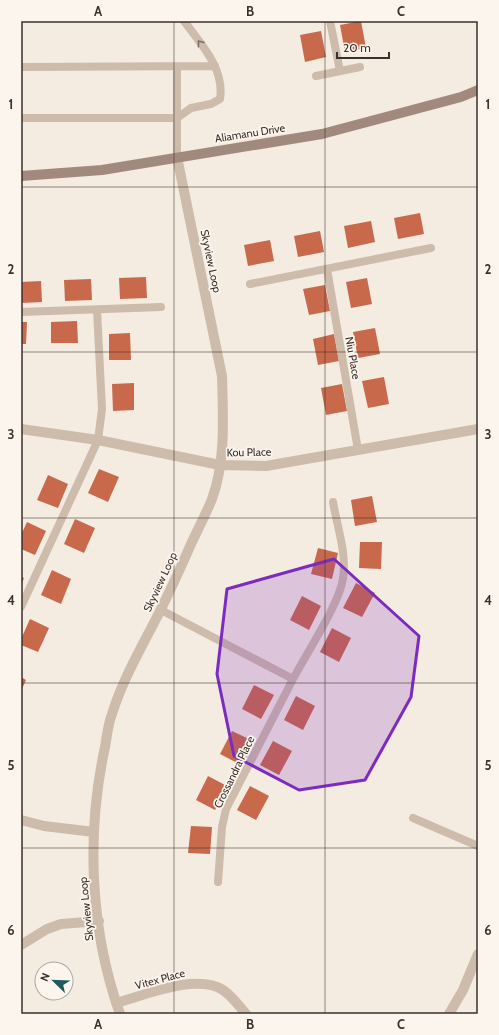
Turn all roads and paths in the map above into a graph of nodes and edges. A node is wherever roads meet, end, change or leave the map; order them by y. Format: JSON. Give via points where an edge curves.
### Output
{"nodes":[{"id":1,"x":184,"y":21,"type":"edge"},
{"id":2,"x":330,"y":21,"type":"edge"},
{"id":3,"x":215,"y":66,"type":"junction"},
{"id":4,"x":21,"y":67,"type":"edge"},
{"id":5,"x":177,"y":67,"type":"junction"},
{"id":6,"x":360,"y":67,"type":"dead end"},
{"id":7,"x":340,"y":71,"type":"junction"},
{"id":8,"x":316,"y":76,"type":"dead end"},
{"id":9,"x":478,"y":90,"type":"edge"},
{"id":10,"x":21,"y":118,"type":"edge"},
{"id":11,"x":177,"y":118,"type":"junction"},
{"id":12,"x":177,"y":157,"type":"junction"},
{"id":13,"x":21,"y":176,"type":"edge"},
{"id":14,"x":431,"y":248,"type":"dead end"},
{"id":15,"x":327,"y":269,"type":"junction"},
{"id":16,"x":250,"y":284,"type":"dead end"},
{"id":17,"x":161,"y":307,"type":"dead end"},
{"id":18,"x":97,"y":310,"type":"junction"},
{"id":19,"x":21,"y":312,"type":"edge"},
{"id":20,"x":21,"y":429,"type":"edge"},
{"id":21,"x":478,"y":429,"type":"edge"},
{"id":22,"x":98,"y":440,"type":"junction"},
{"id":23,"x":358,"y":450,"type":"junction"},
{"id":24,"x":220,"y":465,"type":"junction"},
{"id":25,"x":333,"y":502,"type":"dead end"},
{"id":26,"x":21,"y":606,"type":"edge"},
{"id":27,"x":160,"y":610,"type":"junction"},
{"id":28,"x":293,"y":679,"type":"junction"},
{"id":29,"x":413,"y":818,"type":"dead end"},
{"id":30,"x":21,"y":820,"type":"edge"},
{"id":31,"x":94,"y":832,"type":"junction"},
{"id":32,"x":478,"y":846,"type":"edge"},
{"id":33,"x":218,"y":882,"type":"dead end"},
{"id":34,"x":99,"y":921,"type":"junction"},
{"id":35,"x":21,"y":945,"type":"edge"},
{"id":36,"x":478,"y":954,"type":"edge"},
{"id":37,"x":116,"y":1003,"type":"junction"},
{"id":38,"x":120,"y":1014,"type":"edge"},
{"id":39,"x":246,"y":1014,"type":"edge"},
{"id":40,"x":449,"y":1014,"type":"edge"}],
"edges":[{"from":3,"to":1,"type":"lane","one_way":true},
{"from":2,"to":7,"type":"lane"},
{"from":3,"to":5,"type":"lane"},
{"from":3,"to":11,"type":"lane","via":[[220,80],[220,99],[211,104],[191,108]]},
{"from":4,"to":5,"type":"lane"},
{"from":5,"to":11,"type":"lane"},
{"from":6,"to":7,"type":"lane"},
{"from":7,"to":8,"type":"lane"},
{"from":9,"to":12,"type":"street","name":"Aliamanu Drive","via":[[461,97],[322,134]]},
{"from":10,"to":11,"type":"lane"},
{"from":11,"to":12,"type":"lane"},
{"from":12,"to":13,"type":"street","name":"Aliamanu Drive","via":[[102,170]]},
{"from":12,"to":24,"type":"street","name":"Skyview Loop","via":[[222,376]]},
{"from":14,"to":15,"type":"lane"},
{"from":15,"to":16,"type":"lane"},
{"from":15,"to":23,"type":"lane","name":"Niu Place"},
{"from":17,"to":18,"type":"lane"},
{"from":18,"to":19,"type":"lane"},
{"from":18,"to":22,"type":"lane","via":[[102,409]]},
{"from":20,"to":22,"type":"street","name":"Kou Place"},
{"from":21,"to":23,"type":"street","name":"Kou Place"},
{"from":22,"to":24,"type":"street","name":"Kou Place"},
{"from":22,"to":26,"type":"lane"},
{"from":23,"to":24,"type":"street","name":"Kou Place","via":[[266,466]]},
{"from":24,"to":27,"type":"street","name":"Skyview Loop","via":[[212,498]]},
{"from":25,"to":28,"type":"lane","name":"Crossandra Place","via":[[343,559],[343,579],[334,604]]},
{"from":27,"to":28,"type":"lane"},
{"from":27,"to":31,"type":"street","name":"Skyview Loop","via":[[133,662],[112,714],[100,771]]},
{"from":28,"to":33,"type":"lane","name":"Crossandra Place","via":[[226,809],[222,827]]},
{"from":29,"to":32,"type":"lane"},
{"from":30,"to":31,"type":"street","via":[[44,826]]},
{"from":31,"to":34,"type":"street","name":"Skyview Loop","via":[[95,886]]},
{"from":34,"to":35,"type":"street","via":[[61,924],[47,929]]},
{"from":34,"to":37,"type":"street","name":"Skyview Loop"},
{"from":36,"to":40,"type":"street","via":[[463,990]]},
{"from":37,"to":38,"type":"street","name":"Skyview Loop"},
{"from":37,"to":39,"type":"street","name":"Vitex Place","via":[[189,983],[204,983],[223,990]]}]}
